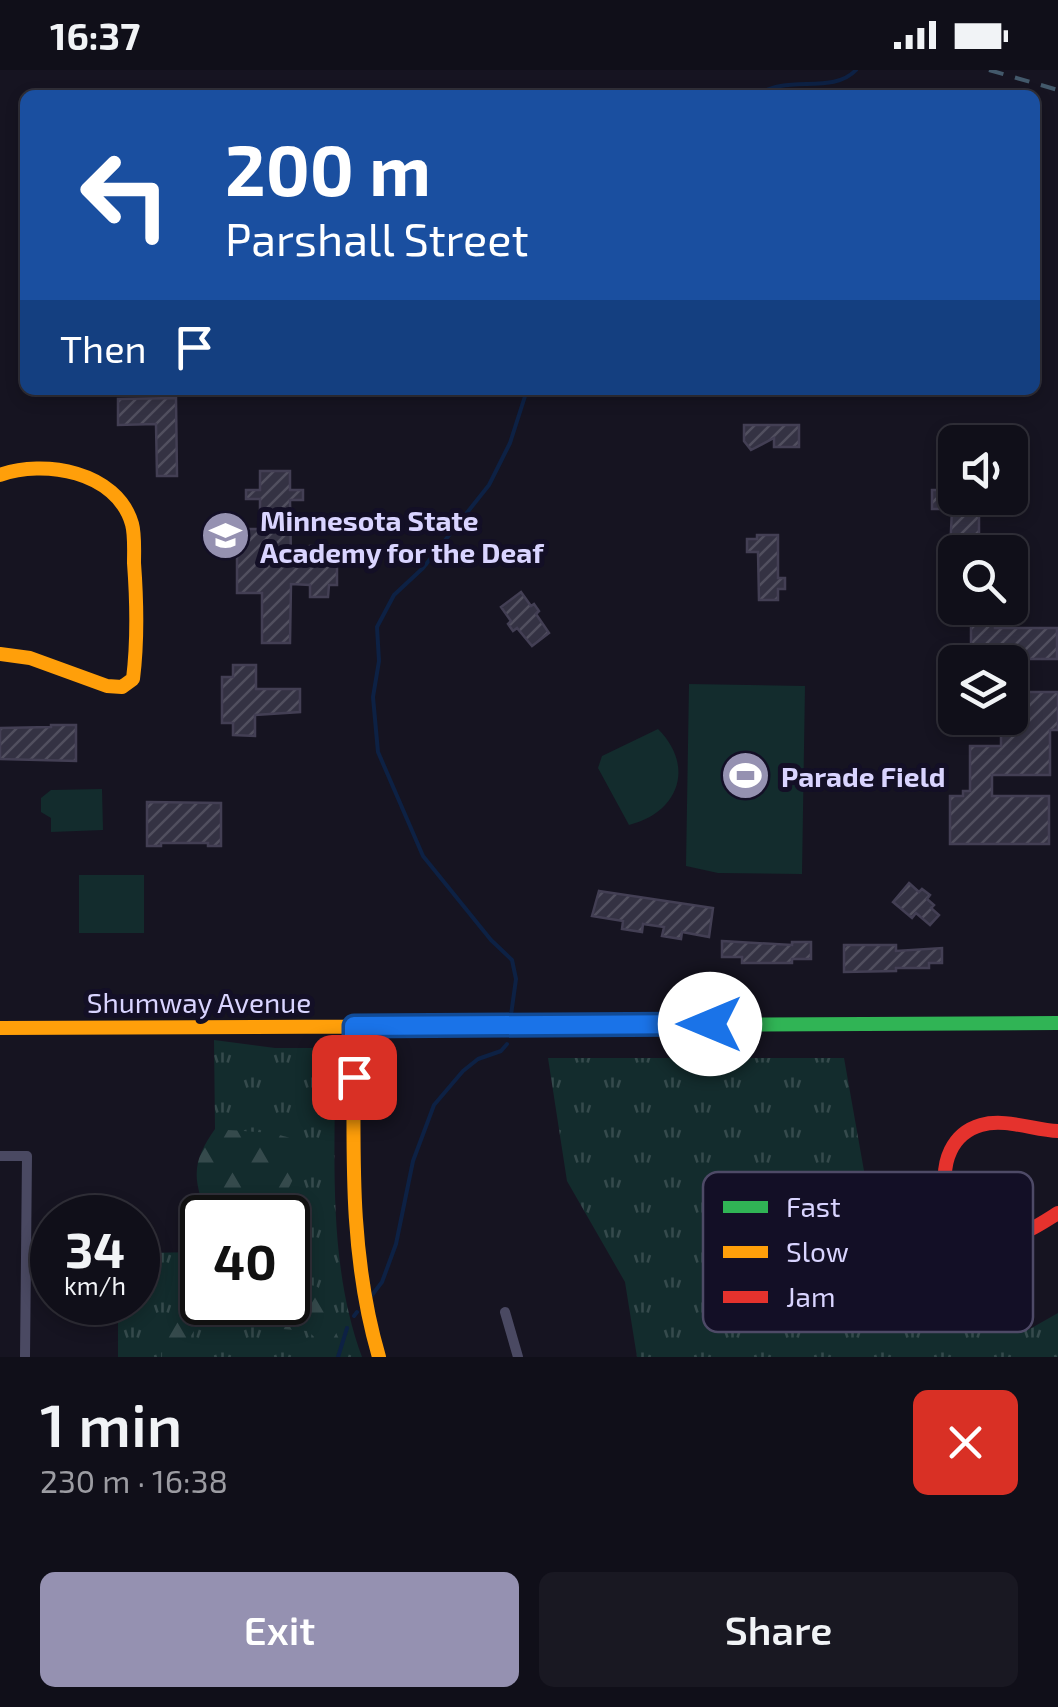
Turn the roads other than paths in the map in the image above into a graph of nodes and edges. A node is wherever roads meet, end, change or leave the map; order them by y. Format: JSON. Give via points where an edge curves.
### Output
{"nodes":[{"id":1,"x":0,"y":475,"type":"edge"},
{"id":2,"x":0,"y":654,"type":"edge"},
{"id":3,"x":1058,"y":1024,"type":"edge"},
{"id":4,"x":354,"y":1026,"type":"junction"},
{"id":5,"x":0,"y":1028,"type":"edge"},
{"id":6,"x":1058,"y":1131,"type":"edge"},
{"id":7,"x":0,"y":1156,"type":"edge"},
{"id":8,"x":947,"y":1172,"type":"edge"},
{"id":9,"x":1058,"y":1213,"type":"edge"},
{"id":10,"x":1033,"y":1227,"type":"edge"},
{"id":11,"x":504,"y":1312,"type":"dead end"},
{"id":12,"x":25,"y":1357,"type":"edge"},
{"id":13,"x":379,"y":1357,"type":"edge"},
{"id":14,"x":518,"y":1357,"type":"edge"}],
"edges":[{"from":1,"to":2,"type":"street","via":[[14,467],[43,467],[93,481],[125,506],[140,634],[133,679],[122,687]]},
{"from":3,"to":4,"type":"street","name":"Shumway Avenue"},
{"from":4,"to":5,"type":"street","name":"Shumway Avenue"},
{"from":4,"to":13,"type":"street","via":[[353,1249]]},
{"from":6,"to":8,"type":"street","via":[[994,1124],[966,1130],[948,1152]]},
{"from":7,"to":12,"type":"street","via":[[27,1156]]},
{"from":9,"to":10,"type":"street"},
{"from":11,"to":14,"type":"street"}]}
